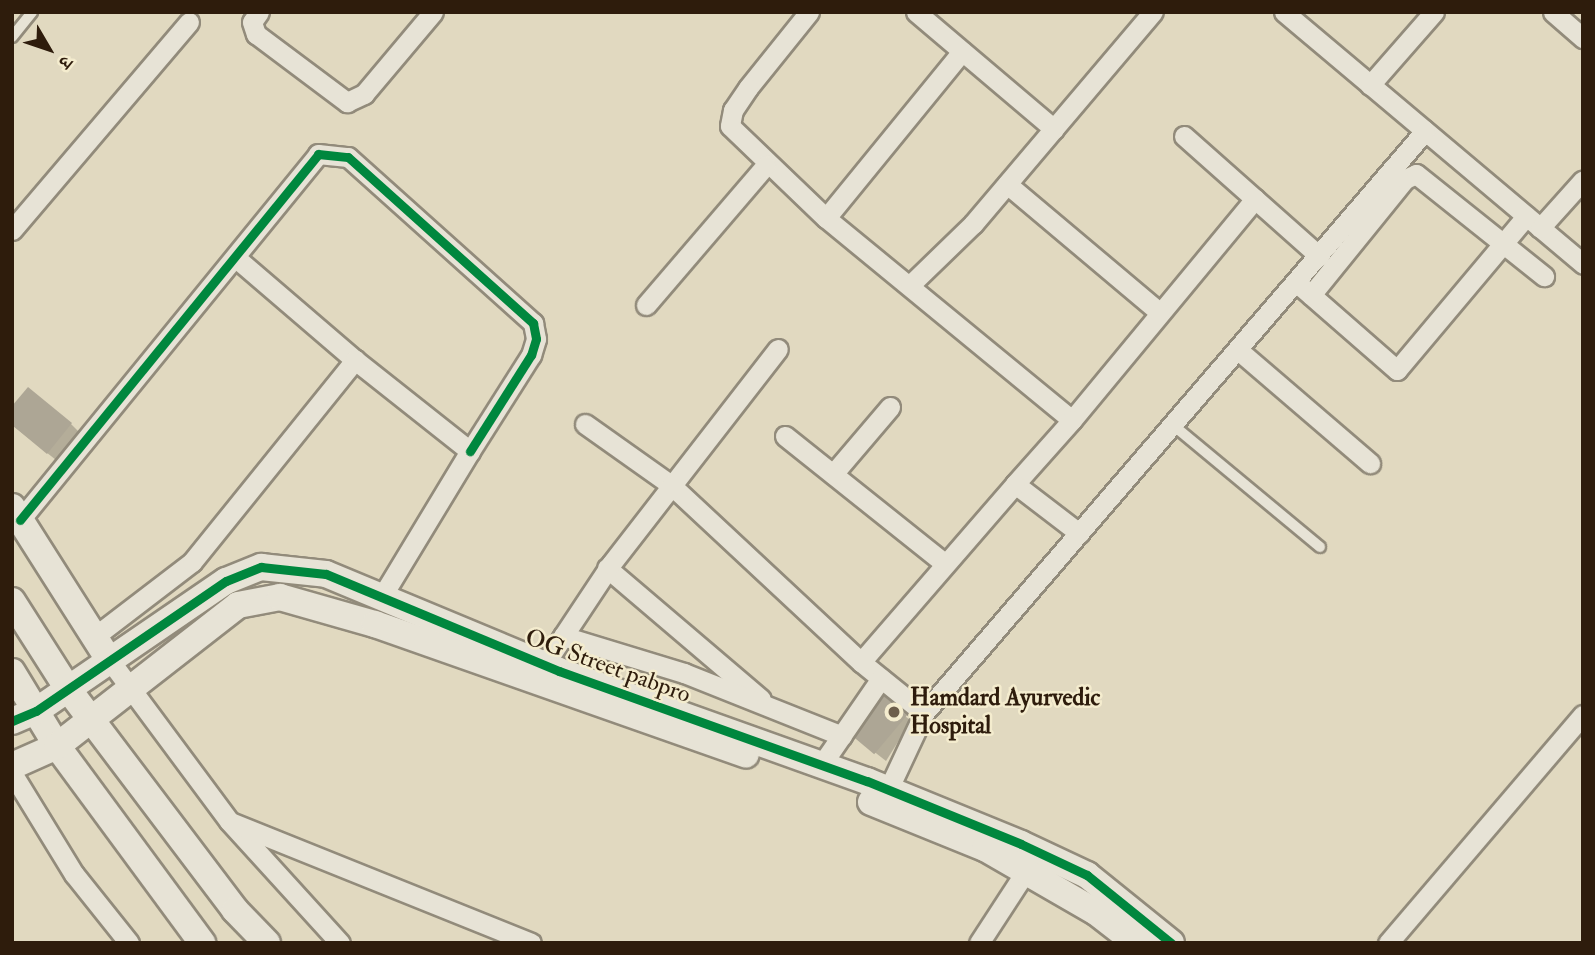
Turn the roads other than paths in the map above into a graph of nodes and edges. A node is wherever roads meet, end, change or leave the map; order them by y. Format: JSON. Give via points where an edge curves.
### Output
{"nodes":[{"id":1,"x":32,"y":12,"type":"edge"},
{"id":2,"x":258,"y":12,"type":"edge"},
{"id":3,"x":433,"y":12,"type":"edge"},
{"id":4,"x":809,"y":12,"type":"edge"},
{"id":5,"x":916,"y":12,"type":"edge"},
{"id":6,"x":1153,"y":12,"type":"edge"},
{"id":7,"x":1284,"y":12,"type":"edge"},
{"id":8,"x":1434,"y":12,"type":"edge"},
{"id":9,"x":1553,"y":12,"type":"edge"},
{"id":10,"x":189,"y":22,"type":"dead end"},
{"id":11,"x":12,"y":37,"type":"edge"},
{"id":12,"x":1583,"y":38,"type":"edge"},
{"id":13,"x":962,"y":51,"type":"junction"},
{"id":14,"x":1370,"y":85,"type":"junction"},
{"id":15,"x":1054,"y":129,"type":"junction"},
{"id":16,"x":1424,"y":131,"type":"junction"},
{"id":17,"x":1184,"y":136,"type":"dead end"},
{"id":18,"x":766,"y":165,"type":"junction"},
{"id":19,"x":1583,"y":180,"type":"edge"},
{"id":20,"x":1007,"y":184,"type":"junction"},
{"id":21,"x":1255,"y":200,"type":"junction"},
{"id":22,"x":826,"y":218,"type":"junction"},
{"id":23,"x":1533,"y":222,"type":"junction"},
{"id":24,"x":12,"y":230,"type":"edge"},
{"id":25,"x":1503,"y":242,"type":"junction"},
{"id":26,"x":1318,"y":256,"type":"junction"},
{"id":27,"x":236,"y":258,"type":"junction"},
{"id":28,"x":1583,"y":264,"type":"edge"},
{"id":29,"x":1544,"y":276,"type":"dead end"},
{"id":30,"x":910,"y":285,"type":"junction"},
{"id":31,"x":1304,"y":288,"type":"junction"},
{"id":32,"x":646,"y":305,"type":"dead end"},
{"id":33,"x":1160,"y":313,"type":"junction"},
{"id":34,"x":778,"y":349,"type":"dead end"},
{"id":35,"x":1238,"y":350,"type":"junction"},
{"id":36,"x":355,"y":360,"type":"junction"},
{"id":37,"x":890,"y":407,"type":"dead end"},
{"id":38,"x":1072,"y":420,"type":"junction"},
{"id":39,"x":584,"y":424,"type":"dead end"},
{"id":40,"x":1173,"y":425,"type":"junction"},
{"id":41,"x":785,"y":436,"type":"dead end"},
{"id":42,"x":470,"y":451,"type":"junction"},
{"id":43,"x":1370,"y":463,"type":"dead end"},
{"id":44,"x":833,"y":474,"type":"junction"},
{"id":45,"x":1015,"y":484,"type":"junction"},
{"id":46,"x":671,"y":485,"type":"junction"},
{"id":47,"x":16,"y":514,"type":"edge"},
{"id":48,"x":1079,"y":533,"type":"junction"},
{"id":49,"x":1320,"y":547,"type":"dead end"},
{"id":50,"x":943,"y":562,"type":"junction"},
{"id":51,"x":607,"y":568,"type":"junction"},
{"id":52,"x":381,"y":598,"type":"junction"},
{"id":53,"x":12,"y":601,"type":"edge"},
{"id":54,"x":563,"y":636,"type":"junction"},
{"id":55,"x":101,"y":648,"type":"junction"},
{"id":56,"x":861,"y":662,"type":"junction"},
{"id":57,"x":12,"y":672,"type":"edge"},
{"id":58,"x":539,"y":672,"type":"junction"},
{"id":59,"x":881,"y":678,"type":"junction"},
{"id":60,"x":68,"y":689,"type":"junction"},
{"id":61,"x":128,"y":691,"type":"junction"},
{"id":62,"x":772,"y":708,"type":"junction"},
{"id":63,"x":924,"y":713,"type":"junction"},
{"id":64,"x":1583,"y":715,"type":"edge"},
{"id":65,"x":24,"y":716,"type":"edge"},
{"id":66,"x":91,"y":718,"type":"junction"},
{"id":67,"x":842,"y":736,"type":"junction"},
{"id":68,"x":57,"y":746,"type":"junction"},
{"id":69,"x":822,"y":764,"type":"junction"},
{"id":70,"x":12,"y":766,"type":"edge"},
{"id":71,"x":12,"y":773,"type":"edge"},
{"id":72,"x":888,"y":790,"type":"junction"},
{"id":73,"x":229,"y":821,"type":"junction"},
{"id":74,"x":1026,"y":871,"type":"junction"},
{"id":75,"x":129,"y":943,"type":"edge"},
{"id":76,"x":201,"y":943,"type":"edge"},
{"id":77,"x":267,"y":943,"type":"edge"},
{"id":78,"x":340,"y":943,"type":"edge"},
{"id":79,"x":531,"y":943,"type":"edge"},
{"id":80,"x":979,"y":943,"type":"edge"},
{"id":81,"x":1136,"y":943,"type":"edge"},
{"id":82,"x":1171,"y":943,"type":"edge"},
{"id":83,"x":1388,"y":943,"type":"edge"}],
"edges":[{"from":1,"to":11,"type":"lane"},
{"from":2,"to":3,"type":"street","via":[[252,22],[256,34],[346,102],[364,94]]},
{"from":4,"to":18,"type":"street","via":[[730,118],[730,126]]},
{"from":5,"to":13,"type":"street"},
{"from":6,"to":15,"type":"street"},
{"from":7,"to":14,"type":"street"},
{"from":8,"to":14,"type":"street"},
{"from":9,"to":12,"type":"street"},
{"from":10,"to":24,"type":"street"},
{"from":13,"to":15,"type":"street"},
{"from":13,"to":22,"type":"street"},
{"from":14,"to":16,"type":"street"},
{"from":15,"to":20,"type":"street"},
{"from":16,"to":23,"type":"street"},
{"from":16,"to":26,"type":"street"},
{"from":17,"to":21,"type":"street"},
{"from":18,"to":22,"type":"street"},
{"from":18,"to":32,"type":"street"},
{"from":19,"to":23,"type":"street"},
{"from":20,"to":30,"type":"street"},
{"from":20,"to":33,"type":"street"},
{"from":21,"to":26,"type":"street"},
{"from":21,"to":33,"type":"street"},
{"from":22,"to":30,"type":"street"},
{"from":23,"to":25,"type":"street"},
{"from":23,"to":28,"type":"street"},
{"from":25,"to":29,"type":"street"},
{"from":25,"to":31,"type":"street","via":[[1416,174],[1405,179]]},
{"from":25,"to":31,"type":"street","via":[[1397,370]]},
{"from":26,"to":31,"type":"street"},
{"from":27,"to":36,"type":"street"},
{"from":27,"to":42,"type":"street","via":[[306,163],[318,154],[348,157],[533,323],[537,339],[531,355]]},
{"from":27,"to":47,"type":"street"},
{"from":30,"to":38,"type":"street"},
{"from":31,"to":35,"type":"street"},
{"from":33,"to":38,"type":"street"},
{"from":34,"to":46,"type":"street"},
{"from":35,"to":40,"type":"street"},
{"from":35,"to":43,"type":"street"},
{"from":36,"to":42,"type":"street"},
{"from":36,"to":55,"type":"street","via":[[192,562]]},
{"from":37,"to":44,"type":"street"},
{"from":38,"to":45,"type":"street"},
{"from":39,"to":46,"type":"street"},
{"from":40,"to":48,"type":"street"},
{"from":40,"to":49,"type":"lane"},
{"from":41,"to":44,"type":"street"},
{"from":42,"to":52,"type":"street"},
{"from":44,"to":50,"type":"street"},
{"from":45,"to":48,"type":"street"},
{"from":45,"to":50,"type":"street"},
{"from":46,"to":51,"type":"street"},
{"from":46,"to":56,"type":"street"},
{"from":47,"to":55,"type":"street"},
{"from":48,"to":63,"type":"street"},
{"from":50,"to":56,"type":"street"},
{"from":51,"to":54,"type":"street"},
{"from":51,"to":62,"type":"street"},
{"from":52,"to":55,"type":"street","name":"OG Street pabpro","via":[[326,574],[261,567]]},
{"from":52,"to":58,"type":"street","name":"OG Street pabpro"},
{"from":53,"to":60,"type":"street"},
{"from":54,"to":58,"type":"street"},
{"from":54,"to":62,"type":"street","via":[[684,673]]},
{"from":55,"to":60,"type":"street","name":"OG Street pabpro"},
{"from":55,"to":61,"type":"street"},
{"from":56,"to":59,"type":"street"},
{"from":57,"to":65,"type":"street"},
{"from":58,"to":61,"type":"street","name":"OG Street pabpro","via":[[279,597],[238,605]]},
{"from":58,"to":69,"type":"street","name":"OG Street pabpro"},
{"from":58,"to":74,"type":"street","name":"OG Street pabpro","via":[[985,848]]},
{"from":59,"to":63,"type":"street"},
{"from":59,"to":67,"type":"street"},
{"from":60,"to":65,"type":"street","name":"OG Street pabpro"},
{"from":60,"to":66,"type":"street"},
{"from":61,"to":66,"type":"street","name":"OG Street pabpro"},
{"from":61,"to":73,"type":"street"},
{"from":62,"to":67,"type":"street"},
{"from":63,"to":72,"type":"street"},
{"from":64,"to":83,"type":"street"},
{"from":65,"to":68,"type":"street"},
{"from":66,"to":68,"type":"street","name":"OG Street pabpro"},
{"from":66,"to":77,"type":"street","via":[[235,910]]},
{"from":67,"to":69,"type":"street"},
{"from":68,"to":70,"type":"street","name":"OG Street pabpro"},
{"from":68,"to":76,"type":"street"},
{"from":69,"to":72,"type":"street","name":"OG Street pabpro"},
{"from":71,"to":75,"type":"street","via":[[74,874]]},
{"from":72,"to":82,"type":"street","name":"OG Street pabpro","via":[[1087,875]]},
{"from":73,"to":78,"type":"street"},
{"from":73,"to":79,"type":"street"},
{"from":74,"to":80,"type":"street"},
{"from":74,"to":81,"type":"street","name":"OG Street pabpro","via":[[1096,912]]}]}
